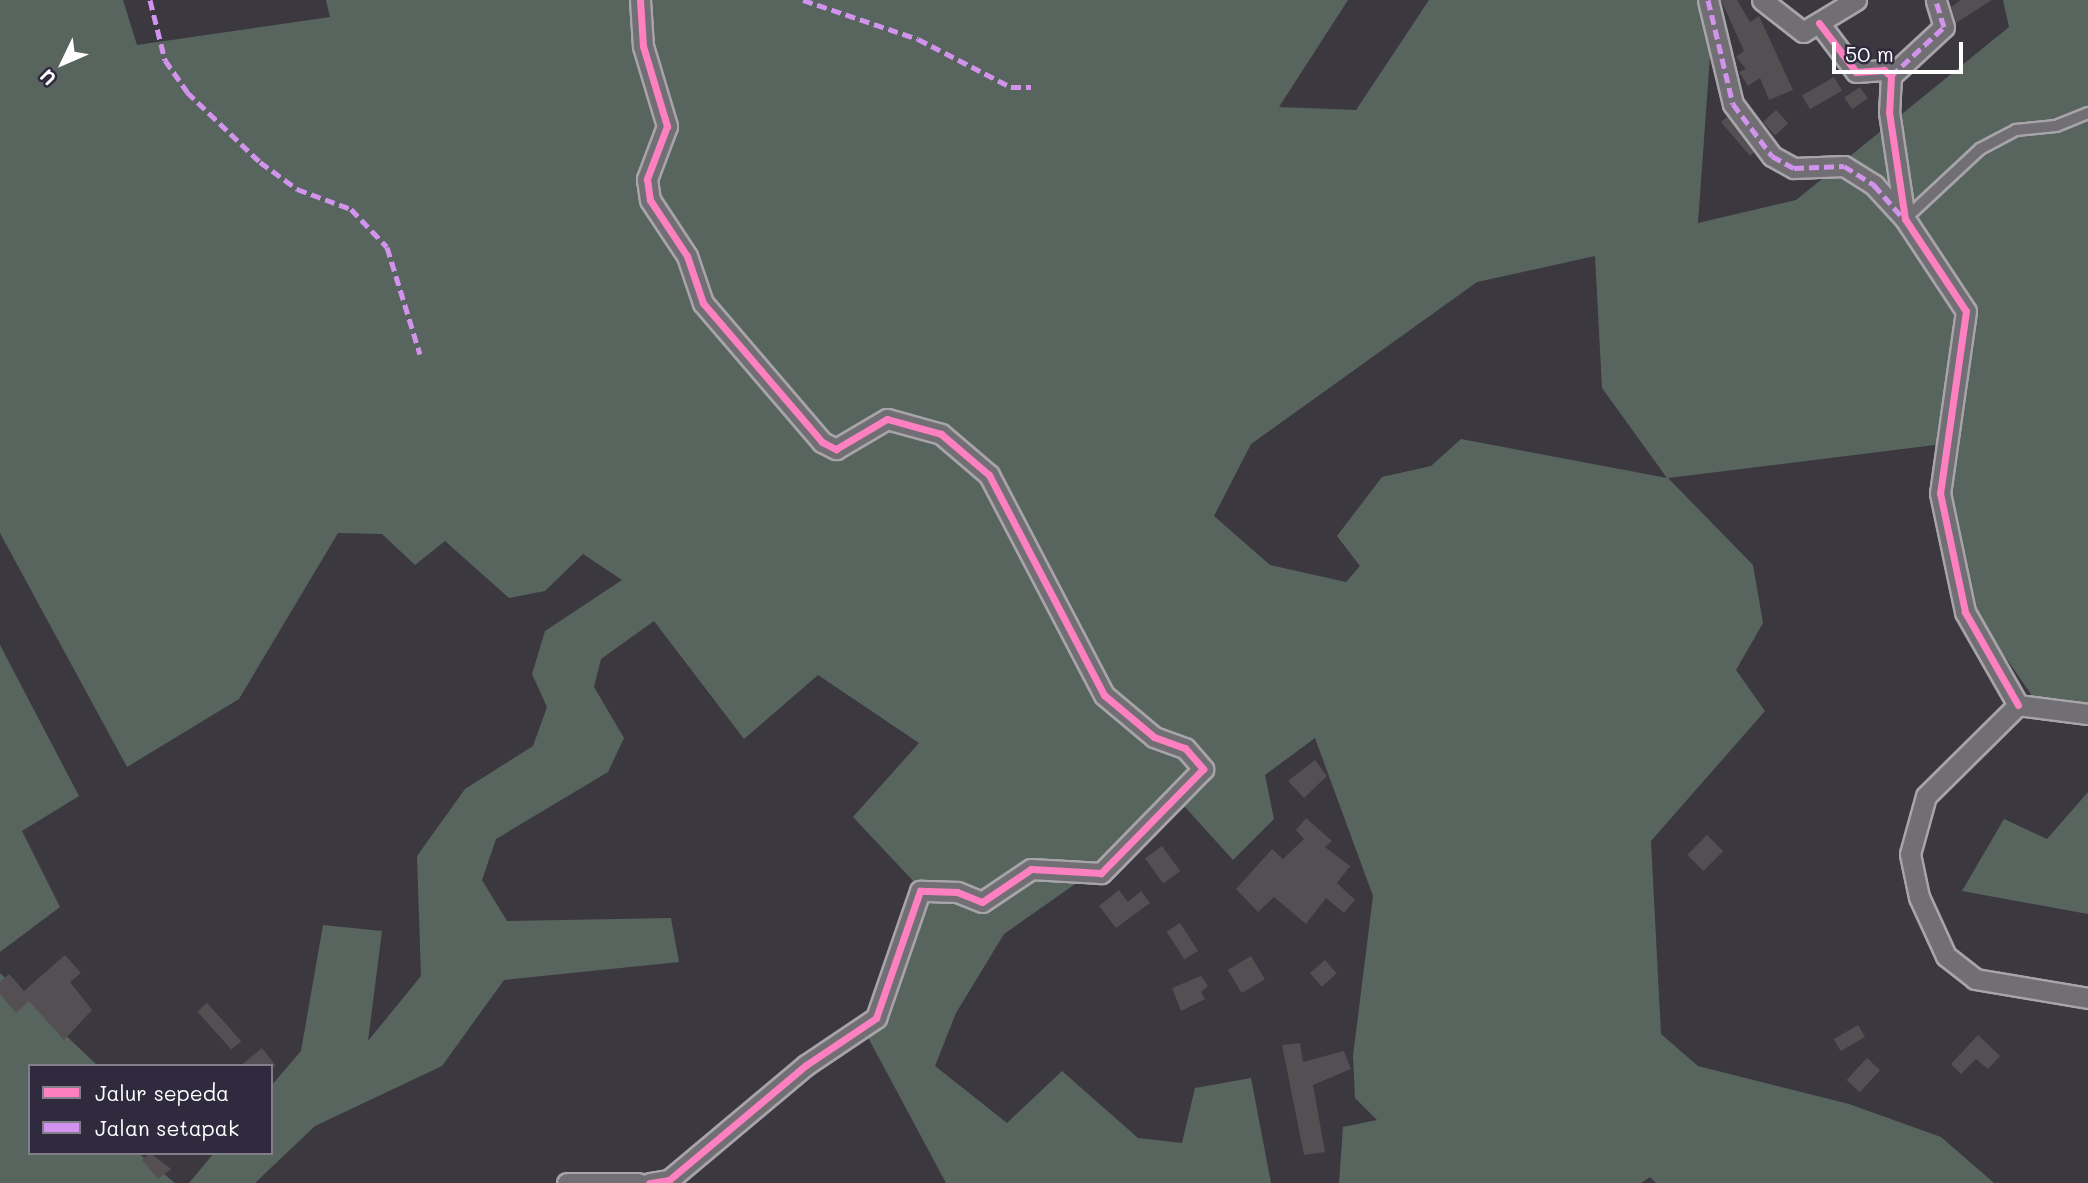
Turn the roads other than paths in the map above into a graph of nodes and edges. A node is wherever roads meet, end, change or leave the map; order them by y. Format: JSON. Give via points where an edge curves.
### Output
{"nodes":[{"id":1,"x":640,"y":0,"type":"edge"},
{"id":2,"x":1708,"y":0,"type":"edge"},
{"id":3,"x":1762,"y":0,"type":"edge"},
{"id":4,"x":1856,"y":0,"type":"edge"},
{"id":5,"x":1936,"y":0,"type":"edge"},
{"id":6,"x":1819,"y":23,"type":"junction"},
{"id":7,"x":1891,"y":76,"type":"junction"},
{"id":8,"x":2088,"y":113,"type":"edge"},
{"id":9,"x":1905,"y":219,"type":"junction"},
{"id":10,"x":2018,"y":705,"type":"junction"},
{"id":11,"x":2088,"y":714,"type":"edge"},
{"id":12,"x":2088,"y":998,"type":"edge"},
{"id":13,"x":566,"y":1183,"type":"edge"},
{"id":14,"x":638,"y":1183,"type":"edge"},
{"id":15,"x":649,"y":1183,"type":"edge"}],
"edges":[{"from":1,"to":15,"type":"street","via":[[643,46],[667,126],[647,179],[650,200],[687,256],[703,303],[822,442],[836,449],[859,441],[887,419],[941,434],[989,475],[1104,695],[1154,737],[1185,748],[1203,769],[1101,873],[1031,869],[982,902],[957,892],[920,891],[876,1018],[806,1065],[669,1180]]},
{"from":2,"to":9,"type":"street","via":[[1733,104],[1772,156],[1794,168],[1844,166],[1874,185]]},
{"from":3,"to":6,"type":"street","via":[[1803,32]]},
{"from":4,"to":6,"type":"street"},
{"from":5,"to":7,"type":"street","via":[[1944,27]]},
{"from":6,"to":7,"type":"street","via":[[1856,72],[1884,70]]},
{"from":7,"to":9,"type":"street","via":[[1889,113]]},
{"from":8,"to":9,"type":"lane","via":[[2056,126],[2016,130],[1980,149]]},
{"from":9,"to":10,"type":"street","via":[[1966,311],[1940,494],[1965,612]]},
{"from":10,"to":11,"type":"street"},
{"from":10,"to":12,"type":"street","via":[[1926,796],[1914,828],[1913,875],[1946,956],[1975,979]]},
{"from":13,"to":14,"type":"street"}]}
